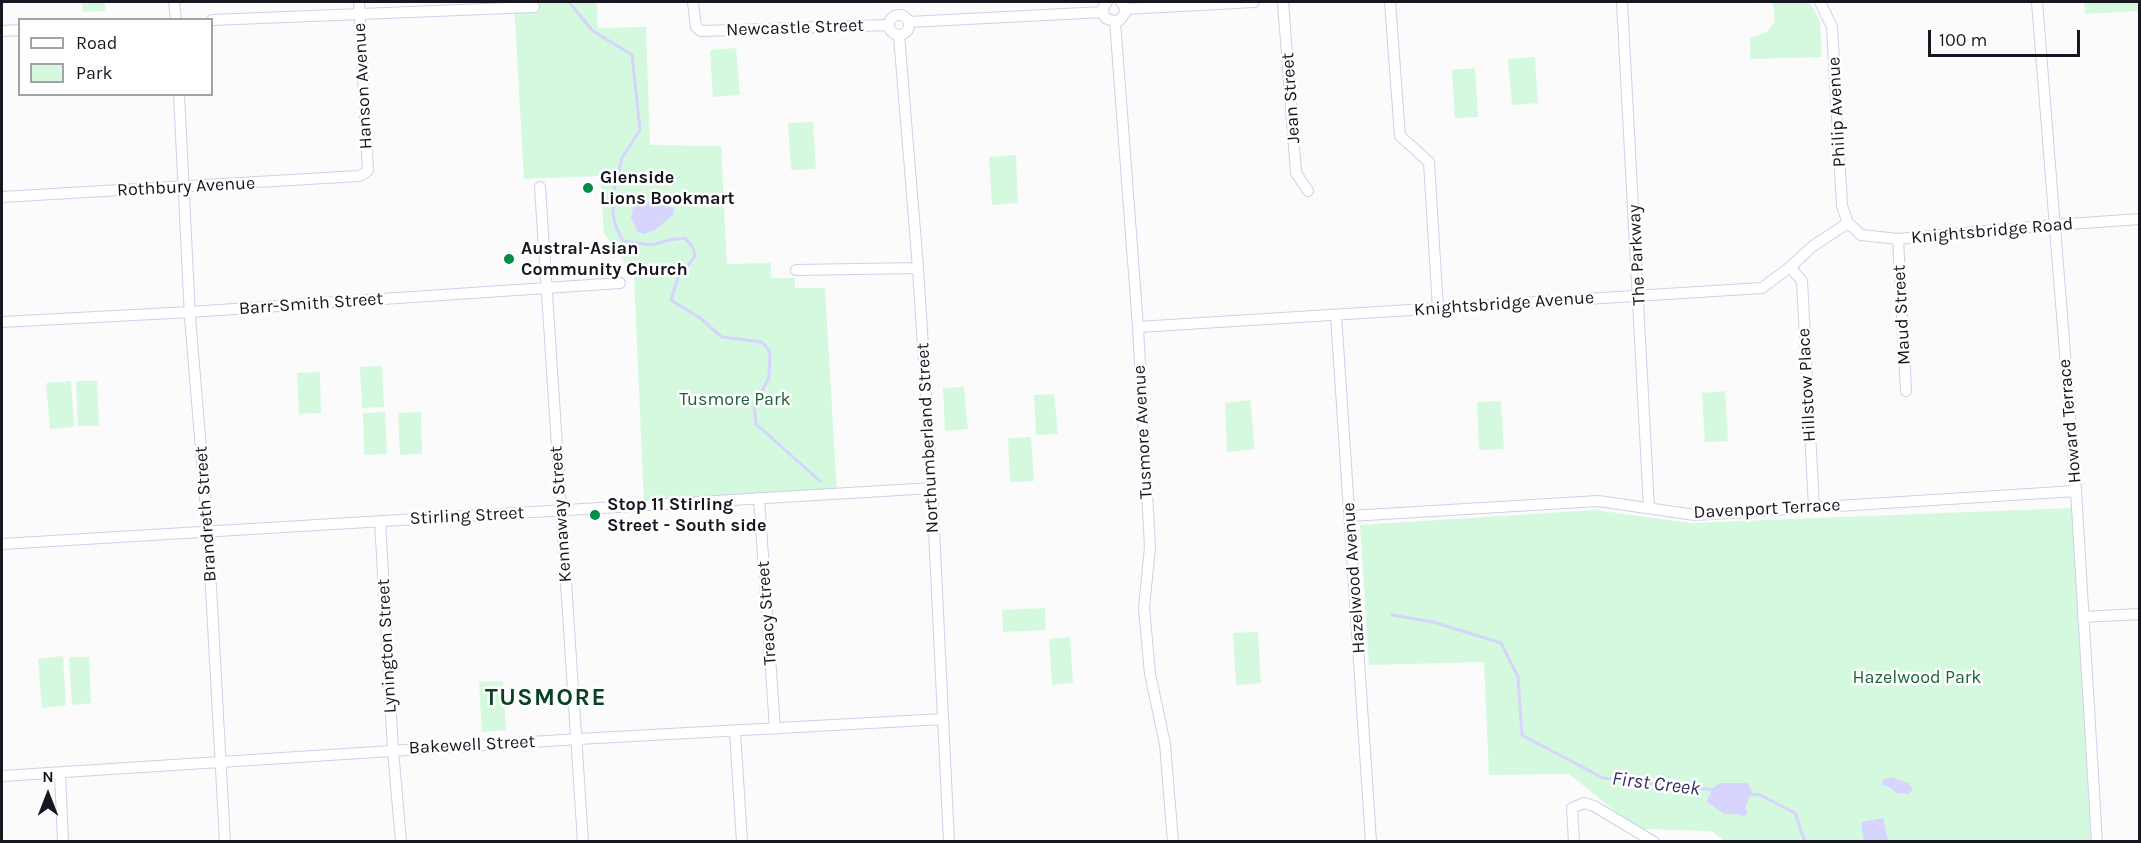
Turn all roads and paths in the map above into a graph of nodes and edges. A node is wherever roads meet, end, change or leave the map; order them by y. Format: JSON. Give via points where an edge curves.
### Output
{"nodes":[{"id":1,"x":174,"y":2,"type":"edge"},
{"id":2,"x":693,"y":2,"type":"edge"},
{"id":3,"x":897,"y":2,"type":"edge"},
{"id":4,"x":1254,"y":2,"type":"edge"},
{"id":5,"x":1283,"y":2,"type":"edge"},
{"id":6,"x":1390,"y":2,"type":"edge"},
{"id":7,"x":1622,"y":2,"type":"edge"},
{"id":8,"x":1820,"y":2,"type":"edge"},
{"id":9,"x":2037,"y":2,"type":"edge"},
{"id":10,"x":1123,"y":5,"type":"edge"},
{"id":11,"x":359,"y":7,"type":"edge"},
{"id":12,"x":534,"y":7,"type":"dead end"},
{"id":13,"x":1105,"y":7,"type":"edge"},
{"id":14,"x":898,"y":15,"type":"junction"},
{"id":15,"x":176,"y":18,"type":"edge"},
{"id":16,"x":213,"y":20,"type":"edge"},
{"id":17,"x":1115,"y":21,"type":"junction"},
{"id":18,"x":909,"y":22,"type":"junction"},
{"id":19,"x":889,"y":24,"type":"junction"},
{"id":20,"x":18,"y":30,"type":"edge"},
{"id":21,"x":2,"y":31,"type":"edge"},
{"id":22,"x":899,"y":35,"type":"junction"},
{"id":23,"x":179,"y":96,"type":"edge"},
{"id":24,"x":368,"y":170,"type":"joint"},
{"id":25,"x":183,"y":187,"type":"junction"},
{"id":26,"x":540,"y":187,"type":"dead end"},
{"id":27,"x":1308,"y":191,"type":"dead end"},
{"id":28,"x":2,"y":197,"type":"edge"},
{"id":29,"x":2139,"y":219,"type":"edge"},
{"id":30,"x":1848,"y":223,"type":"junction"},
{"id":31,"x":2054,"y":225,"type":"junction"},
{"id":32,"x":1898,"y":239,"type":"junction"},
{"id":33,"x":1790,"y":267,"type":"junction"},
{"id":34,"x":918,"y":268,"type":"junction"},
{"id":35,"x":796,"y":270,"type":"dead end"},
{"id":36,"x":620,"y":283,"type":"dead end"},
{"id":37,"x":546,"y":288,"type":"junction"},
{"id":38,"x":1639,"y":296,"type":"junction"},
{"id":39,"x":1438,"y":309,"type":"junction"},
{"id":40,"x":190,"y":312,"type":"junction"},
{"id":41,"x":1336,"y":315,"type":"junction"},
{"id":42,"x":2,"y":322,"type":"edge"},
{"id":43,"x":1138,"y":327,"type":"junction"},
{"id":44,"x":1906,"y":391,"type":"dead end"},
{"id":45,"x":932,"y":488,"type":"junction"},
{"id":46,"x":2076,"y":491,"type":"junction"},
{"id":47,"x":759,"y":498,"type":"junction"},
{"id":48,"x":1814,"y":507,"type":"junction"},
{"id":49,"x":1649,"y":508,"type":"junction"},
{"id":50,"x":561,"y":510,"type":"junction"},
{"id":51,"x":1350,"y":516,"type":"junction"},
{"id":52,"x":380,"y":521,"type":"junction"},
{"id":53,"x":208,"y":533,"type":"junction"},
{"id":54,"x":2,"y":544,"type":"edge"},
{"id":55,"x":2139,"y":614,"type":"edge"},
{"id":56,"x":2084,"y":617,"type":"junction"},
{"id":57,"x":942,"y":719,"type":"junction"},
{"id":58,"x":775,"y":729,"type":"junction"},
{"id":59,"x":735,"y":731,"type":"junction"},
{"id":60,"x":578,"y":739,"type":"junction"},
{"id":61,"x":393,"y":750,"type":"junction"},
{"id":62,"x":219,"y":761,"type":"junction"},
{"id":63,"x":60,"y":773,"type":"junction"},
{"id":64,"x":2,"y":776,"type":"edge"},
{"id":65,"x":63,"y":842,"type":"edge"},
{"id":66,"x":225,"y":842,"type":"edge"},
{"id":67,"x":400,"y":842,"type":"edge"},
{"id":68,"x":583,"y":842,"type":"edge"},
{"id":69,"x":742,"y":842,"type":"edge"},
{"id":70,"x":949,"y":842,"type":"edge"},
{"id":71,"x":1173,"y":842,"type":"edge"},
{"id":72,"x":1371,"y":842,"type":"edge"},
{"id":73,"x":1574,"y":842,"type":"edge"},
{"id":74,"x":1654,"y":842,"type":"edge"},
{"id":75,"x":2097,"y":842,"type":"edge"}],
"edges":[{"from":1,"to":15,"type":"street"},
{"from":2,"to":19,"type":"street","name":"Newcastle Street","via":[[696,27],[701,31]]},
{"from":3,"to":14,"type":"street"},
{"from":4,"to":10,"type":"street"},
{"from":5,"to":27,"type":"street","name":"Jean Street","via":[[1296,173]]},
{"from":6,"to":39,"type":"street","via":[[1400,136],[1429,162]]},
{"from":7,"to":38,"type":"street","name":"The Parkway"},
{"from":8,"to":30,"type":"street","name":"Philip Avenue","via":[[1832,27],[1842,206]]},
{"from":9,"to":31,"type":"street","name":"Howard Terrace"},
{"from":10,"to":17,"type":"street","via":[[1123,17]]},
{"from":11,"to":12,"type":"street"},
{"from":11,"to":16,"type":"street"},
{"from":11,"to":24,"type":"street","name":"Hanson Avenue"},
{"from":13,"to":17,"type":"street","via":[[1107,19]]},
{"from":13,"to":18,"type":"street"},
{"from":14,"to":18,"type":"street"},
{"from":14,"to":19,"type":"street"},
{"from":17,"to":43,"type":"street","name":"Tusmore Avenue"},
{"from":18,"to":22,"type":"street","via":[[906,32]]},
{"from":19,"to":22,"type":"street","via":[[893,33]]},
{"from":20,"to":21,"type":"street"},
{"from":22,"to":34,"type":"street","name":"Northumberland Street"},
{"from":23,"to":25,"type":"street","name":"Brandreth Street"},
{"from":24,"to":25,"type":"street","name":"Rothbury Avenue","via":[[359,176]]},
{"from":25,"to":28,"type":"street","name":"Rothbury Avenue"},
{"from":25,"to":40,"type":"street","name":"Brandreth Street"},
{"from":26,"to":37,"type":"street","name":"Kennaway Street"},
{"from":29,"to":31,"type":"street","name":"Knightsbridge Road"},
{"from":30,"to":32,"type":"street","name":"Knightsbridge Road","via":[[1861,235]]},
{"from":30,"to":33,"type":"street","name":"Knightsbridge Avenue"},
{"from":31,"to":32,"type":"street","name":"Knightsbridge Road"},
{"from":31,"to":46,"type":"street","name":"Howard Terrace"},
{"from":32,"to":44,"type":"street","name":"Maud Street"},
{"from":33,"to":38,"type":"street","name":"Knightsbridge Avenue","via":[[1762,288]]},
{"from":33,"to":48,"type":"street","name":"Hillstow Place","via":[[1802,281]]},
{"from":34,"to":35,"type":"street"},
{"from":34,"to":45,"type":"street","name":"Northumberland Street"},
{"from":36,"to":37,"type":"street","name":"Barr-Smith Street"},
{"from":37,"to":40,"type":"street","name":"Barr-Smith Street"},
{"from":37,"to":50,"type":"street","name":"Kennaway Street"},
{"from":38,"to":39,"type":"street","name":"Knightsbridge Avenue"},
{"from":38,"to":49,"type":"street","name":"The Parkway"},
{"from":39,"to":41,"type":"street","name":"Knightsbridge Avenue"},
{"from":40,"to":42,"type":"street","name":"Barr-Smith Street"},
{"from":40,"to":53,"type":"street","name":"Brandreth Street"},
{"from":41,"to":43,"type":"street","name":"Knightsbridge Avenue"},
{"from":41,"to":51,"type":"street","name":"Hazelwood Avenue"},
{"from":43,"to":71,"type":"street","name":"Tusmore Avenue","via":[[1150,547],[1144,608],[1149,674],[1165,744]]},
{"from":45,"to":47,"type":"street","name":"Stirling Street"},
{"from":45,"to":57,"type":"street","name":"Northumberland Street"},
{"from":46,"to":48,"type":"street","name":"Davenport Terrace"},
{"from":46,"to":56,"type":"street","name":"Howard Terrace"},
{"from":47,"to":50,"type":"street","name":"Stirling Street"},
{"from":47,"to":58,"type":"street","name":"Treacy Street"},
{"from":48,"to":49,"type":"street","name":"Davenport Terrace","via":[[1695,515]]},
{"from":49,"to":51,"type":"street","name":"Davenport Terrace","via":[[1598,501]]},
{"from":50,"to":52,"type":"street","name":"Stirling Street"},
{"from":50,"to":60,"type":"street","name":"Kennaway Street"},
{"from":51,"to":72,"type":"street","name":"Hazelwood Avenue"},
{"from":52,"to":53,"type":"street","name":"Stirling Street"},
{"from":52,"to":61,"type":"street","name":"Lynington Street"},
{"from":53,"to":54,"type":"street","name":"Stirling Street"},
{"from":53,"to":62,"type":"street","name":"Brandreth Street"},
{"from":55,"to":56,"type":"street"},
{"from":56,"to":75,"type":"street","name":"Howard Terrace"},
{"from":57,"to":58,"type":"street","name":"Bakewell Street"},
{"from":57,"to":70,"type":"street","name":"Northumberland Street"},
{"from":58,"to":59,"type":"street","name":"Bakewell Street"},
{"from":59,"to":60,"type":"street","name":"Bakewell Street"},
{"from":59,"to":69,"type":"street"},
{"from":60,"to":61,"type":"street","name":"Bakewell Street"},
{"from":60,"to":68,"type":"street","name":"Kennaway Street"},
{"from":61,"to":62,"type":"street","name":"Bakewell Street"},
{"from":61,"to":67,"type":"street","name":"Lynington Street"},
{"from":62,"to":63,"type":"street","name":"Bakewell Street"},
{"from":62,"to":66,"type":"street","name":"Brandreth Street"},
{"from":63,"to":64,"type":"street","name":"Bakewell Street"},
{"from":63,"to":65,"type":"street"},
{"from":73,"to":74,"type":"street","via":[[1572,808],[1584,803]]}]}
